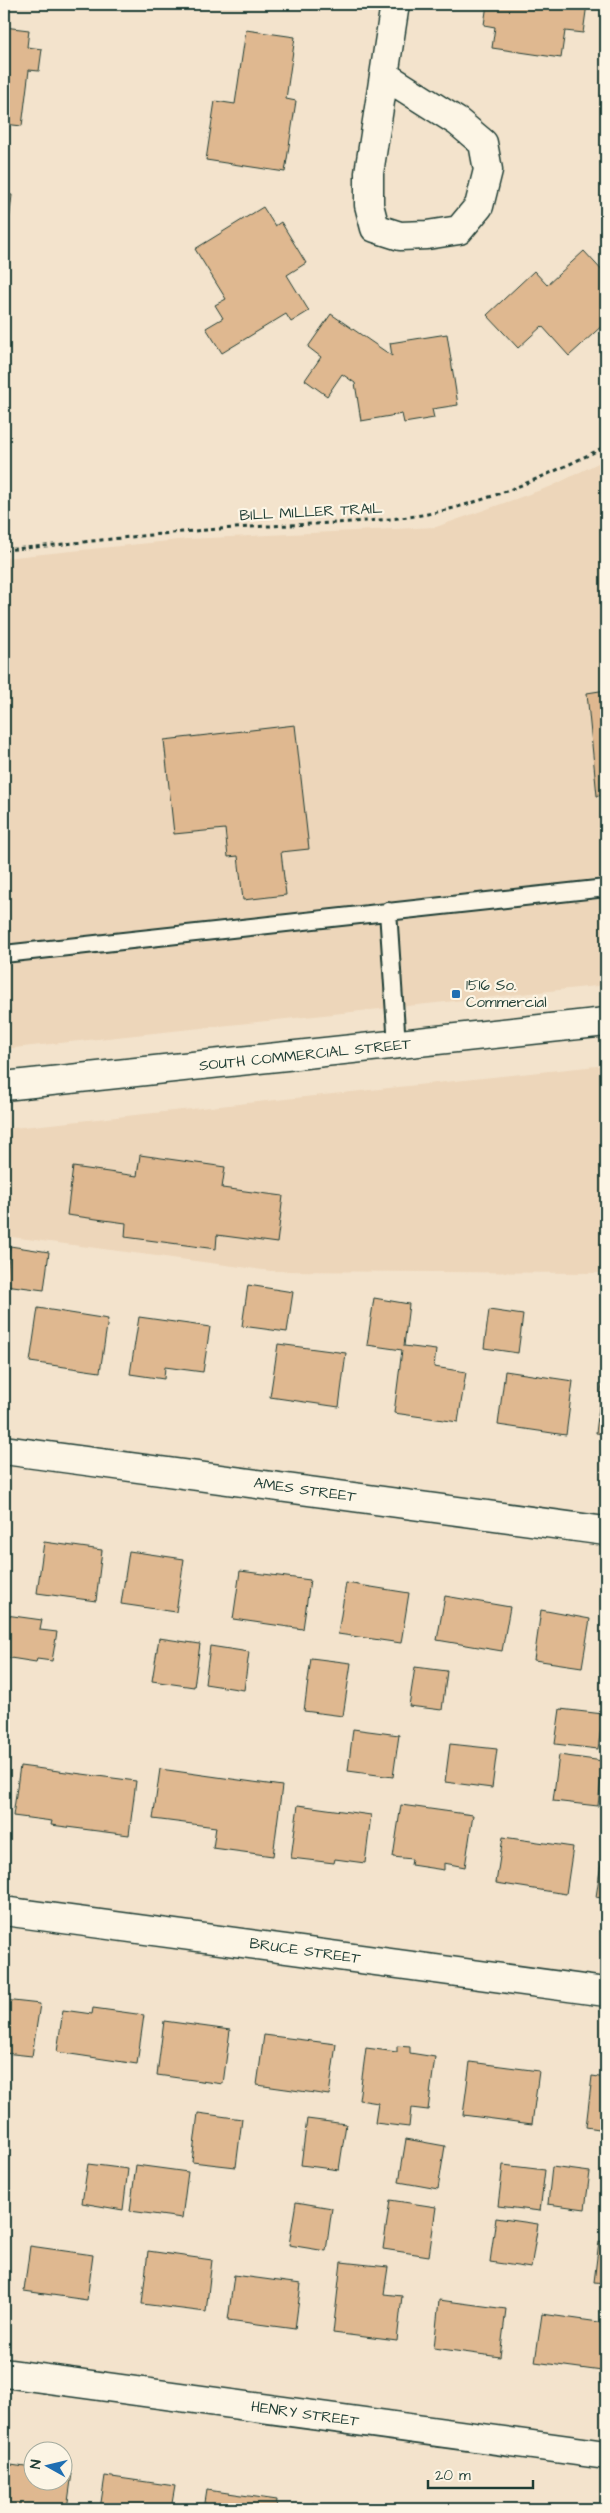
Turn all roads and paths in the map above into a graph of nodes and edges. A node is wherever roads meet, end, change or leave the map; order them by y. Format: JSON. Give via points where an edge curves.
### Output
{"nodes":[{"id":1,"x":395,"y":4,"type":"edge"},
{"id":2,"x":384,"y":75,"type":"junction"},
{"id":3,"x":606,"y":446,"type":"edge"},
{"id":4,"x":4,"y":550,"type":"edge"},
{"id":5,"x":606,"y":888,"type":"edge"},
{"id":6,"x":388,"y":911,"type":"junction"},
{"id":7,"x":4,"y":954,"type":"edge"},
{"id":8,"x":606,"y":1022,"type":"edge"},
{"id":9,"x":397,"y":1045,"type":"junction"},
{"id":10,"x":4,"y":1086,"type":"edge"},
{"id":11,"x":4,"y":1450,"type":"edge"},
{"id":12,"x":606,"y":1531,"type":"edge"},
{"id":13,"x":4,"y":1911,"type":"edge"},
{"id":14,"x":606,"y":1992,"type":"edge"},
{"id":15,"x":4,"y":2373,"type":"edge"},
{"id":16,"x":606,"y":2455,"type":"edge"}],
"edges":[{"from":1,"to":2,"type":"street"},
{"from":2,"to":2,"type":"street","via":[[458,122],[483,143],[488,170],[481,197],[478,206],[458,230],[400,236],[375,228],[369,205],[369,173]]},
{"from":3,"to":4,"type":"path","name":"BILL MILLER TRAIL","via":[[507,490],[445,510],[409,517],[189,532]]},
{"from":5,"to":6,"type":"lane"},
{"from":6,"to":7,"type":"lane"},
{"from":6,"to":9,"type":"lane"},
{"from":8,"to":9,"type":"street","name":"SOUTH COMMERCIAL STREET"},
{"from":9,"to":10,"type":"street","name":"SOUTH COMMERCIAL STREET"},
{"from":11,"to":12,"type":"street","name":"AMES STREET"},
{"from":13,"to":14,"type":"street","name":"BRUCE STREET"},
{"from":15,"to":16,"type":"street","name":"HENRY STREET"}]}
